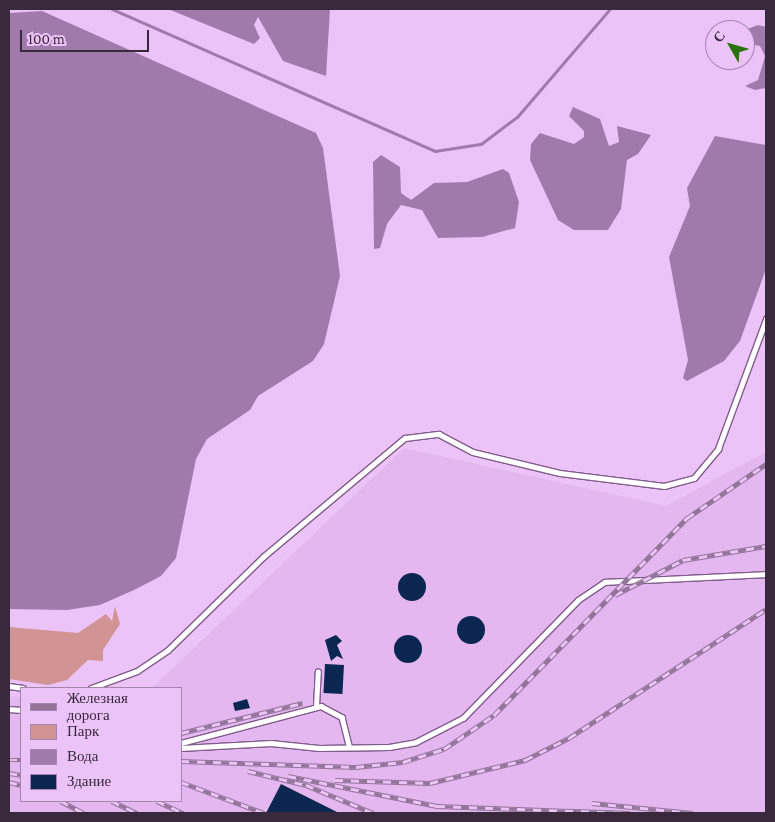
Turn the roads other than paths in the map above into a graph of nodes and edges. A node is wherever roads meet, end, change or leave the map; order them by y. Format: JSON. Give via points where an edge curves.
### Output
{"nodes":[{"id":1,"x":766,"y":320,"type":"edge"},
{"id":2,"x":766,"y":574,"type":"edge"},
{"id":3,"x":318,"y":672,"type":"dead end"},
{"id":4,"x":94,"y":687,"type":"edge"},
{"id":5,"x":316,"y":706,"type":"junction"},
{"id":6,"x":182,"y":743,"type":"edge"},
{"id":7,"x":349,"y":746,"type":"junction"},
{"id":8,"x":182,"y":748,"type":"edge"}],
"edges":[{"from":1,"to":4,"type":"lane","via":[[718,449],[694,478],[664,486],[560,473],[473,452],[439,434],[405,438],[263,557],[168,650],[137,671]]},
{"from":2,"to":7,"type":"lane","via":[[605,582],[578,600],[453,726],[403,746]]},
{"from":3,"to":5,"type":"lane"},
{"from":5,"to":6,"type":"lane"},
{"from":5,"to":7,"type":"lane","via":[[334,709],[342,717]]},
{"from":7,"to":8,"type":"lane","via":[[271,743]]}]}
